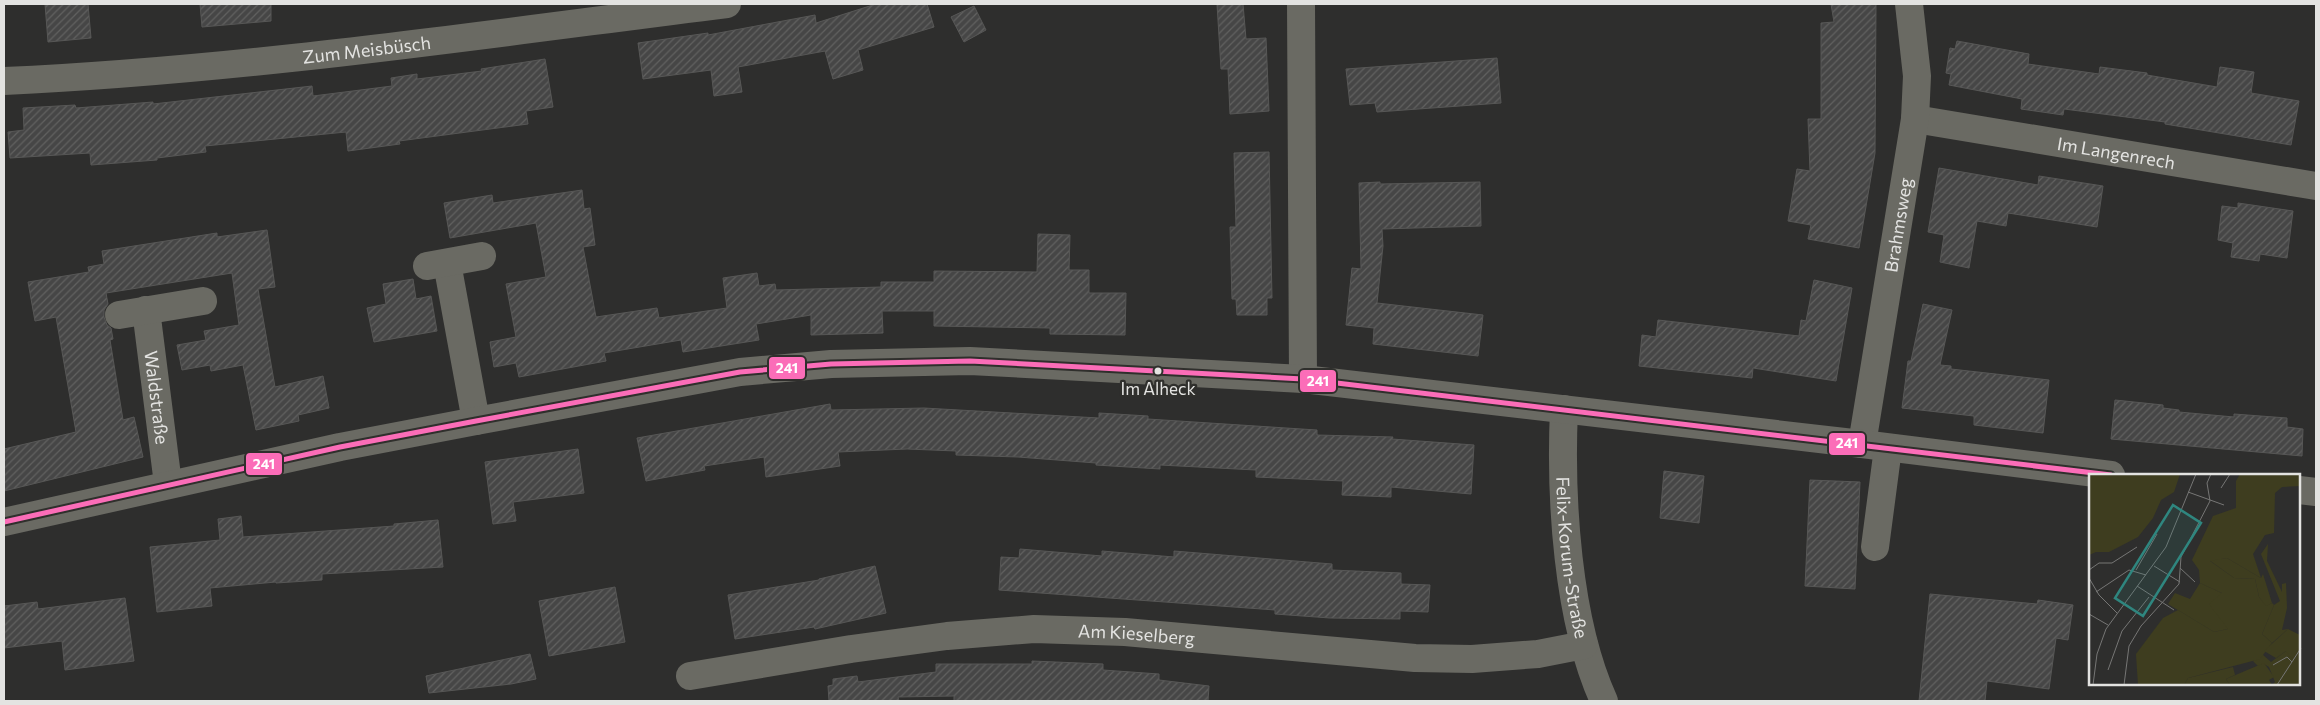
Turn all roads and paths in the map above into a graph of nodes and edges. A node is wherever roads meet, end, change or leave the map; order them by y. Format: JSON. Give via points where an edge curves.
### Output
{"nodes":[{"id":1,"x":727,"y":4,"type":"edge"},
{"id":2,"x":1302,"y":4,"type":"edge"},
{"id":3,"x":1910,"y":4,"type":"edge"},
{"id":4,"x":4,"y":81,"type":"edge"},
{"id":5,"x":1915,"y":120,"type":"junction"},
{"id":6,"x":2316,"y":186,"type":"edge"},
{"id":7,"x":482,"y":256,"type":"dead end"},
{"id":8,"x":203,"y":301,"type":"dead end"},
{"id":9,"x":146,"y":310,"type":"junction"},
{"id":10,"x":119,"y":315,"type":"dead end"},
{"id":11,"x":1303,"y":379,"type":"junction"},
{"id":12,"x":1564,"y":409,"type":"junction"},
{"id":13,"x":476,"y":421,"type":"junction"},
{"id":14,"x":1875,"y":446,"type":"junction"},
{"id":15,"x":2103,"y":474,"type":"edge"},
{"id":16,"x":168,"y":484,"type":"junction"},
{"id":17,"x":2300,"y":490,"type":"edge"},
{"id":18,"x":2316,"y":492,"type":"edge"},
{"id":19,"x":4,"y":522,"type":"edge"},
{"id":20,"x":1875,"y":548,"type":"dead end"},
{"id":21,"x":1584,"y":645,"type":"junction"},
{"id":22,"x":690,"y":676,"type":"dead end"},
{"id":23,"x":1604,"y":701,"type":"edge"}],
"edges":[{"from":1,"to":4,"type":"street","name":"Zum Meisbüsch","via":[[398,45],[128,74]]},
{"from":2,"to":11,"type":"street"},
{"from":3,"to":5,"type":"street","name":"Brahmsweg","via":[[1917,76]]},
{"from":5,"to":6,"type":"street","name":"Im Langenrech"},
{"from":5,"to":14,"type":"street","name":"Brahmsweg"},
{"from":7,"to":13,"type":"street","via":[[437,264]]},
{"from":8,"to":9,"type":"street"},
{"from":9,"to":10,"type":"street"},
{"from":9,"to":16,"type":"street","name":"Waldstraße"},
{"from":11,"to":12,"type":"street"},
{"from":11,"to":13,"type":"street","via":[[970,361],[831,364],[740,372]]},
{"from":12,"to":14,"type":"street"},
{"from":12,"to":21,"type":"street","name":"Felix-Korum-Straße","via":[[1562,454],[1569,556]]},
{"from":13,"to":16,"type":"street"},
{"from":14,"to":15,"type":"street"},
{"from":14,"to":20,"type":"street"},
{"from":16,"to":19,"type":"street"},
{"from":17,"to":18,"type":"street"},
{"from":21,"to":22,"type":"street","name":"Am Kieselberg","via":[[1472,659],[1415,658],[1125,632],[1026,629],[937,637]]},
{"from":21,"to":23,"type":"street","name":"Felix-Korum-Straße"}]}
